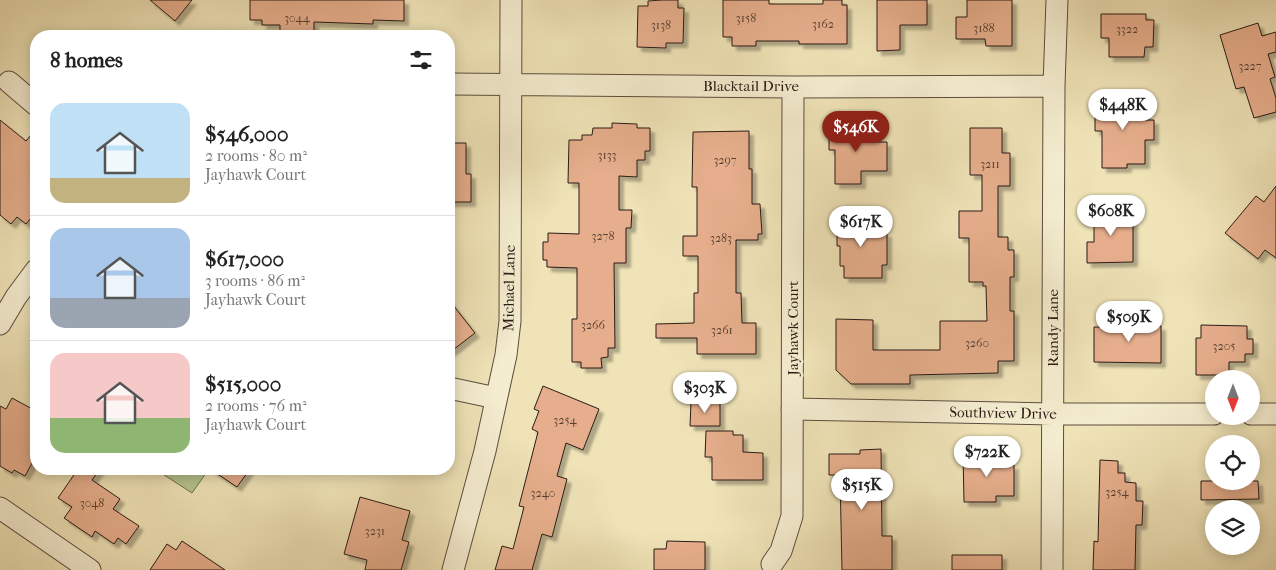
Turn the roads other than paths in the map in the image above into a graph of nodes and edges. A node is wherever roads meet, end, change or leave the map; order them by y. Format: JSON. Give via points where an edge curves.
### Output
{"nodes":[{"id":1,"x":510,"y":0,"type":"edge"},
{"id":2,"x":1057,"y":0,"type":"edge"},
{"id":3,"x":9,"y":82,"type":"dead end"},
{"id":4,"x":455,"y":84,"type":"edge"},
{"id":5,"x":510,"y":84,"type":"junction"},
{"id":6,"x":1054,"y":86,"type":"junction"},
{"id":7,"x":793,"y":87,"type":"junction"},
{"id":8,"x":30,"y":100,"type":"edge"},
{"id":9,"x":30,"y":278,"type":"edge"},
{"id":10,"x":0,"y":324,"type":"edge"},
{"id":11,"x":455,"y":389,"type":"edge"},
{"id":12,"x":496,"y":398,"type":"junction"},
{"id":13,"x":792,"y":410,"type":"junction"},
{"id":14,"x":1053,"y":414,"type":"junction"},
{"id":15,"x":1205,"y":414,"type":"edge"},
{"id":16,"x":1260,"y":414,"type":"edge"},
{"id":17,"x":1276,"y":414,"type":"edge"},
{"id":18,"x":0,"y":508,"type":"edge"},
{"id":19,"x":772,"y":564,"type":"dead end"},
{"id":20,"x":90,"y":570,"type":"edge"},
{"id":21,"x":453,"y":570,"type":"edge"},
{"id":22,"x":1052,"y":570,"type":"edge"}],
"edges":[{"from":1,"to":5,"type":"street","name":"Michael Lane"},
{"from":2,"to":6,"type":"street","name":"Randy Lane"},
{"from":3,"to":8,"type":"street"},
{"from":4,"to":5,"type":"street","name":"Blacktail Drive"},
{"from":5,"to":7,"type":"street","name":"Blacktail Drive"},
{"from":5,"to":12,"type":"street","name":"Michael Lane","via":[[510,321]]},
{"from":6,"to":7,"type":"street","name":"Blacktail Drive"},
{"from":6,"to":14,"type":"street","name":"Randy Lane"},
{"from":7,"to":13,"type":"street","name":"Jayhawk Court"},
{"from":9,"to":10,"type":"street"},
{"from":11,"to":12,"type":"street"},
{"from":12,"to":21,"type":"street","name":"Michael Lane"},
{"from":13,"to":14,"type":"street","name":"Southview Drive"},
{"from":13,"to":19,"type":"street","name":"Jayhawk Court","via":[[792,516],[781,551]]},
{"from":14,"to":15,"type":"street","name":"Southview Drive"},
{"from":14,"to":22,"type":"street","name":"Randy Lane"},
{"from":16,"to":17,"type":"street"},
{"from":18,"to":20,"type":"street"}]}
